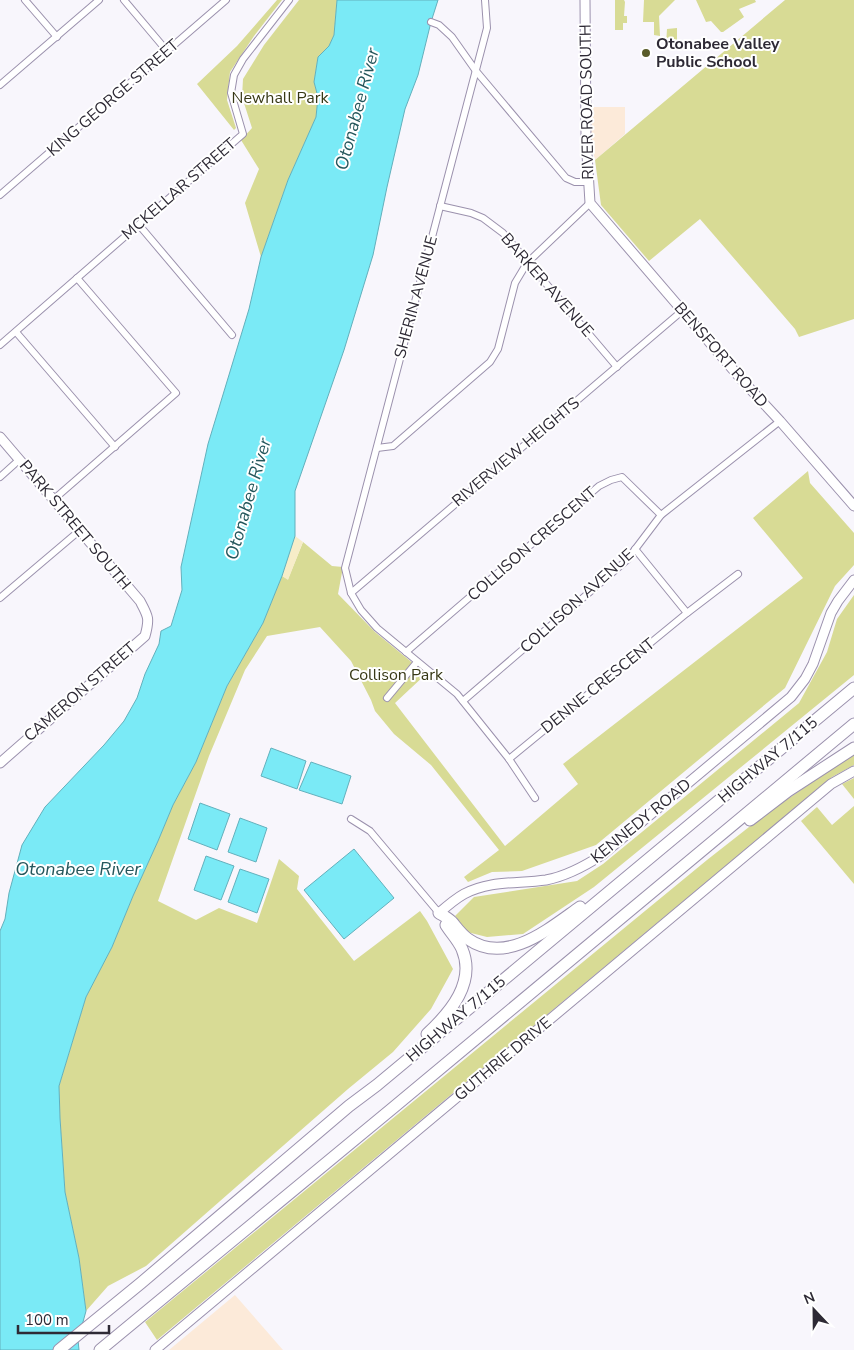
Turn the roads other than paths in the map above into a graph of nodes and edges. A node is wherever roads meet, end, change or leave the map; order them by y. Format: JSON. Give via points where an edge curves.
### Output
{"nodes":[{"id":1,"x":25,"y":0,"type":"edge"},
{"id":2,"x":99,"y":0,"type":"edge"},
{"id":3,"x":124,"y":0,"type":"edge"},
{"id":4,"x":226,"y":0,"type":"edge"},
{"id":5,"x":289,"y":0,"type":"edge"},
{"id":6,"x":485,"y":0,"type":"edge"},
{"id":7,"x":585,"y":0,"type":"edge"},
{"id":8,"x":431,"y":22,"type":"dead end"},
{"id":9,"x":57,"y":37,"type":"junction"},
{"id":10,"x":167,"y":51,"type":"junction"},
{"id":11,"x":476,"y":71,"type":"junction"},
{"id":12,"x":0,"y":85,"type":"edge"},
{"id":13,"x":589,"y":182,"type":"junction"},
{"id":14,"x":0,"y":195,"type":"edge"},
{"id":15,"x":590,"y":203,"type":"junction"},
{"id":16,"x":440,"y":206,"type":"junction"},
{"id":17,"x":139,"y":225,"type":"junction"},
{"id":18,"x":527,"y":262,"type":"junction"},
{"id":19,"x":77,"y":278,"type":"junction"},
{"id":20,"x":682,"y":311,"type":"junction"},
{"id":21,"x":16,"y":332,"type":"junction"},
{"id":22,"x":232,"y":335,"type":"dead end"},
{"id":23,"x":0,"y":345,"type":"edge"},
{"id":24,"x":617,"y":366,"type":"junction"},
{"id":25,"x":780,"y":421,"type":"junction"},
{"id":26,"x":0,"y":437,"type":"edge"},
{"id":27,"x":115,"y":447,"type":"junction"},
{"id":28,"x":377,"y":448,"type":"junction"},
{"id":29,"x":19,"y":460,"type":"junction"},
{"id":30,"x":0,"y":477,"type":"edge"},
{"id":31,"x":53,"y":500,"type":"junction"},
{"id":32,"x":854,"y":505,"type":"edge"},
{"id":33,"x":661,"y":515,"type":"junction"},
{"id":34,"x":79,"y":530,"type":"junction"},
{"id":35,"x":635,"y":549,"type":"junction"},
{"id":36,"x":738,"y":574,"type":"dead end"},
{"id":37,"x":854,"y":580,"type":"edge"},
{"id":38,"x":351,"y":593,"type":"junction"},
{"id":39,"x":0,"y":598,"type":"edge"},
{"id":40,"x":687,"y":613,"type":"junction"},
{"id":41,"x":148,"y":615,"type":"joint"},
{"id":42,"x":406,"y":652,"type":"junction"},
{"id":43,"x":417,"y":662,"type":"junction"},
{"id":44,"x":854,"y":688,"type":"edge"},
{"id":45,"x":387,"y":698,"type":"dead end"},
{"id":46,"x":463,"y":701,"type":"junction"},
{"id":47,"x":854,"y":724,"type":"edge"},
{"id":48,"x":854,"y":748,"type":"edge"},
{"id":49,"x":510,"y":759,"type":"junction"},
{"id":50,"x":0,"y":763,"type":"edge"},
{"id":51,"x":854,"y":771,"type":"edge"},
{"id":52,"x":535,"y":798,"type":"dead end"},
{"id":53,"x":351,"y":819,"type":"dead end"},
{"id":54,"x":670,"y":841,"type":"junction"},
{"id":55,"x":706,"y":847,"type":"junction"},
{"id":56,"x":439,"y":913,"type":"junction"},
{"id":57,"x":349,"y":1106,"type":"junction"},
{"id":58,"x":59,"y":1350,"type":"edge"},
{"id":59,"x":100,"y":1350,"type":"edge"},
{"id":60,"x":155,"y":1350,"type":"edge"}],
"edges":[{"from":1,"to":9,"type":"street"},
{"from":2,"to":9,"type":"street"},
{"from":3,"to":10,"type":"street"},
{"from":4,"to":10,"type":"street","name":"KING GEORGE STREET"},
{"from":5,"to":17,"type":"street","name":"MCKELLAR STREET","via":[[234,76],[231,93],[243,134]]},
{"from":6,"to":11,"type":"street","name":"SHERIN AVENUE","via":[[487,28]]},
{"from":7,"to":13,"type":"street","name":"RIVER ROAD SOUTH"},
{"from":8,"to":11,"type":"street","via":[[452,36]]},
{"from":9,"to":12,"type":"street"},
{"from":10,"to":14,"type":"street","name":"KING GEORGE STREET"},
{"from":11,"to":13,"type":"street","via":[[566,178]]},
{"from":11,"to":16,"type":"street","name":"SHERIN AVENUE"},
{"from":13,"to":15,"type":"street","name":"RIVER ROAD SOUTH"},
{"from":15,"to":18,"type":"street"},
{"from":15,"to":20,"type":"street","name":"BENSFORT ROAD"},
{"from":16,"to":18,"type":"street","name":"BARKER AVENUE","via":[[483,218],[503,233]]},
{"from":16,"to":28,"type":"street","name":"SHERIN AVENUE"},
{"from":17,"to":19,"type":"street","name":"MCKELLAR STREET"},
{"from":17,"to":22,"type":"street"},
{"from":18,"to":24,"type":"street","name":"BARKER AVENUE"},
{"from":18,"to":28,"type":"street","via":[[516,283],[498,349],[490,362],[393,446]]},
{"from":19,"to":21,"type":"street","name":"MCKELLAR STREET"},
{"from":19,"to":27,"type":"street","via":[[176,393]]},
{"from":20,"to":24,"type":"street","name":"RIVERVIEW HEIGHTS"},
{"from":20,"to":25,"type":"street","name":"BENSFORT ROAD"},
{"from":21,"to":23,"type":"street","name":"MCKELLAR STREET"},
{"from":21,"to":27,"type":"street"},
{"from":24,"to":38,"type":"street","name":"RIVERVIEW HEIGHTS"},
{"from":25,"to":32,"type":"street","name":"BENSFORT ROAD"},
{"from":25,"to":33,"type":"street","name":"COLLISON AVENUE"},
{"from":26,"to":29,"type":"street","name":"PARK STREET SOUTH"},
{"from":27,"to":31,"type":"street"},
{"from":28,"to":38,"type":"street","name":"SHERIN AVENUE","via":[[346,568]]},
{"from":29,"to":30,"type":"street"},
{"from":29,"to":31,"type":"street","name":"PARK STREET SOUTH"},
{"from":31,"to":34,"type":"street","name":"PARK STREET SOUTH"},
{"from":33,"to":35,"type":"street","name":"COLLISON AVENUE"},
{"from":33,"to":42,"type":"street","name":"COLLISON CRESCENT","via":[[622,477],[611,480]]},
{"from":34,"to":39,"type":"street"},
{"from":34,"to":41,"type":"street","name":"PARK STREET SOUTH","via":[[140,601]]},
{"from":35,"to":40,"type":"street"},
{"from":35,"to":46,"type":"street","name":"COLLISON AVENUE","via":[[627,560]]},
{"from":36,"to":40,"type":"street","name":"DENNE CRESCENT"},
{"from":37,"to":56,"type":"street","name":"KENNEDY ROAD","via":[[831,613],[813,664],[792,697],[602,855],[562,876],[494,884],[472,890]]},
{"from":38,"to":42,"type":"street","via":[[377,628]]},
{"from":40,"to":49,"type":"street","name":"DENNE CRESCENT"},
{"from":41,"to":50,"type":"street","name":"CAMERON STREET","via":[[145,636]]},
{"from":42,"to":43,"type":"street"},
{"from":43,"to":45,"type":"street"},
{"from":43,"to":46,"type":"street"},
{"from":44,"to":54,"type":"highway","name":"HIGHWAY 7/115"},
{"from":46,"to":49,"type":"street"},
{"from":47,"to":55,"type":"highway","name":"HIGHWAY 7/115"},
{"from":48,"to":55,"type":"highway","via":[[788,791],[732,834]]},
{"from":49,"to":52,"type":"street"},
{"from":51,"to":60,"type":"street","name":"GUTHRIE DRIVE","via":[[832,784]]},
{"from":53,"to":56,"type":"street","via":[[370,831]]},
{"from":54,"to":56,"type":"highway","via":[[552,927],[522,944],[499,948],[476,944]]},
{"from":54,"to":57,"type":"highway","name":"HIGHWAY 7/115"},
{"from":55,"to":59,"type":"highway","name":"HIGHWAY 7/115"},
{"from":56,"to":57,"type":"highway","via":[[461,948],[467,966],[461,993],[439,1023]]},
{"from":57,"to":58,"type":"highway","name":"HIGHWAY 7/115"}]}
